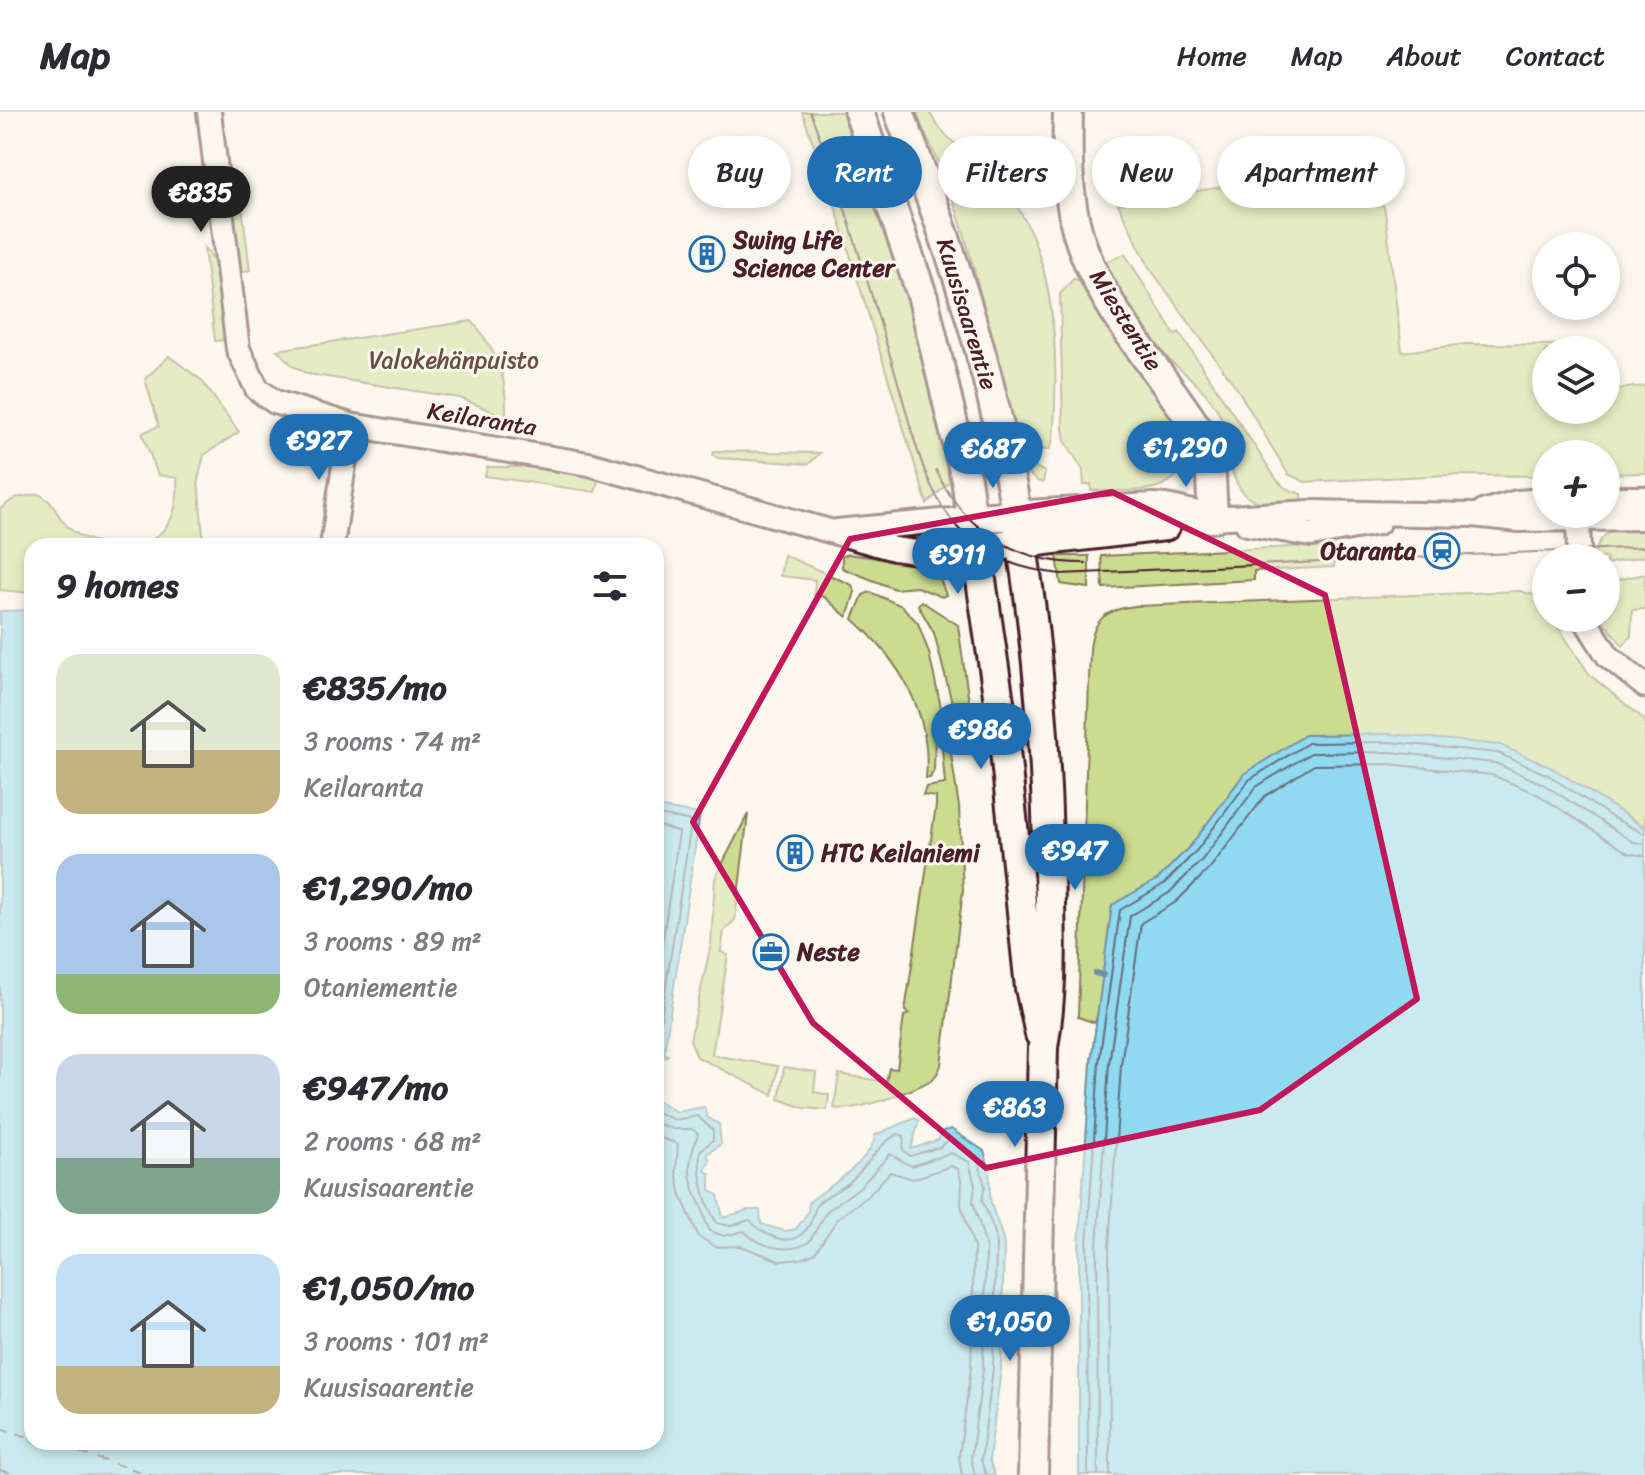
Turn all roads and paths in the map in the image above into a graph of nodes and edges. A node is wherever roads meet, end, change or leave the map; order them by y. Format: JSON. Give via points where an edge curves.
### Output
{"nodes":[{"id":1,"x":209,"y":112,"type":"edge"},
{"id":2,"x":859,"y":112,"type":"edge"},
{"id":3,"x":899,"y":112,"type":"edge"},
{"id":4,"x":1068,"y":112,"type":"edge"},
{"id":5,"x":350,"y":425,"type":"junction"},
{"id":6,"x":1620,"y":498,"type":"edge"},
{"id":7,"x":1645,"y":498,"type":"edge"},
{"id":8,"x":1532,"y":501,"type":"edge"},
{"id":9,"x":1017,"y":514,"type":"junction"},
{"id":10,"x":1473,"y":515,"type":"junction"},
{"id":11,"x":973,"y":518,"type":"junction"},
{"id":12,"x":1202,"y":518,"type":"junction"},
{"id":13,"x":1620,"y":518,"type":"edge"},
{"id":14,"x":1645,"y":518,"type":"edge"},
{"id":15,"x":1532,"y":519,"type":"edge"},
{"id":16,"x":837,"y":531,"type":"junction"},
{"id":17,"x":333,"y":538,"type":"edge"},
{"id":18,"x":1022,"y":543,"type":"junction"},
{"id":19,"x":978,"y":548,"type":"junction"},
{"id":20,"x":1591,"y":632,"type":"edge"},
{"id":21,"x":1645,"y":686,"type":"edge"},
{"id":22,"x":1043,"y":1047,"type":"junction"},
{"id":23,"x":1033,"y":1475,"type":"edge"}],
"edges":[{"from":1,"to":5,"type":"street","name":"Keilaranta","via":[[238,349],[246,371],[257,389],[275,402]]},
{"from":2,"to":11,"type":"main road","name":"Kuusisaarentie","via":[[923,298]]},
{"from":3,"to":9,"type":"main road","name":"Kuusisaarentie","via":[[991,391]]},
{"from":4,"to":12,"type":"main road","name":"Miestentie","via":[[1067,157],[1078,234],[1117,315],[1203,438],[1210,459]]},
{"from":5,"to":16,"type":"street","name":"Keilaranta","via":[[558,457]]},
{"from":5,"to":17,"type":"street"},
{"from":6,"to":7,"type":"street"},
{"from":8,"to":10,"type":"street"},
{"from":9,"to":11,"type":"main road"},
{"from":9,"to":12,"type":"main road","via":[[1162,508]]},
{"from":9,"to":18,"type":"main road","name":"Kuusisaarentie"},
{"from":10,"to":12,"type":"street","via":[[1310,512]]},
{"from":10,"to":15,"type":"street"},
{"from":11,"to":16,"type":"street","name":"Keilaranta"},
{"from":11,"to":19,"type":"main road","name":"Kuusisaarentie"},
{"from":12,"to":18,"type":"main road"},
{"from":13,"to":14,"type":"street"},
{"from":16,"to":19,"type":"street","name":"Keilaranta","via":[[864,543],[916,552]]},
{"from":18,"to":19,"type":"main road"},
{"from":18,"to":22,"type":"main road","name":"Kuusisaarentie","via":[[1045,732],[1052,994]]},
{"from":19,"to":22,"type":"main road","name":"Kuusisaarentie","via":[[1030,988]]},
{"from":20,"to":21,"type":"street","via":[[1608,656]]},
{"from":22,"to":23,"type":"main road","name":"Kuusisaarentie"}]}
